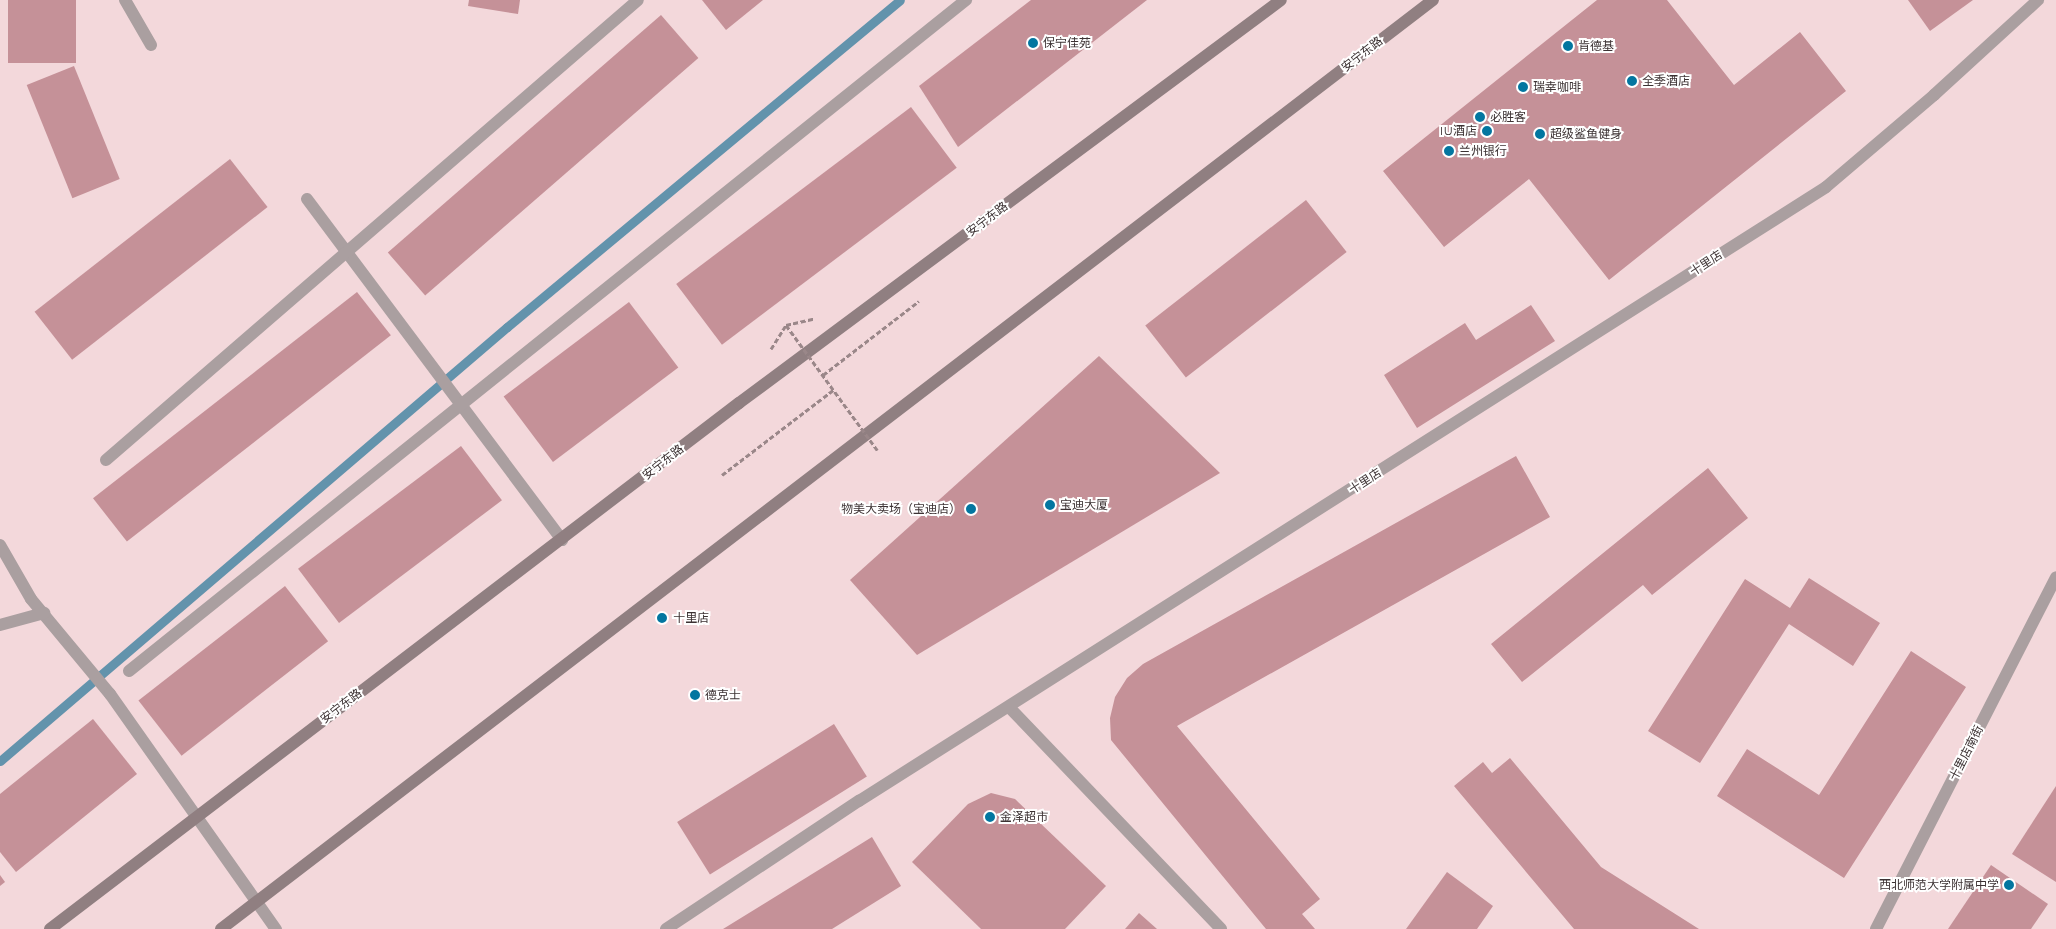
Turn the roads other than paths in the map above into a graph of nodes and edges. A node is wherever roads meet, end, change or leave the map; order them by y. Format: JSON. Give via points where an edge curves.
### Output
{"nodes":[{"id":1,"x":125,"y":0,"type":"edge"},
{"id":2,"x":638,"y":0,"type":"edge"},
{"id":3,"x":966,"y":0,"type":"edge"},
{"id":4,"x":1281,"y":0,"type":"edge"},
{"id":5,"x":1432,"y":0,"type":"edge"},
{"id":6,"x":2038,"y":0,"type":"edge"},
{"id":7,"x":151,"y":45,"type":"dead end"},
{"id":8,"x":307,"y":199,"type":"dead end"},
{"id":9,"x":347,"y":252,"type":"junction"},
{"id":10,"x":459,"y":401,"type":"junction"},
{"id":11,"x":106,"y":460,"type":"dead end"},
{"id":12,"x":562,"y":540,"type":"junction"},
{"id":13,"x":0,"y":545,"type":"edge"},
{"id":14,"x":2056,"y":577,"type":"edge"},
{"id":15,"x":44,"y":613,"type":"junction"},
{"id":16,"x":0,"y":625,"type":"edge"},
{"id":17,"x":129,"y":671,"type":"dead end"},
{"id":18,"x":1009,"y":707,"type":"junction"},
{"id":19,"x":196,"y":815,"type":"junction"},
{"id":20,"x":256,"y":904,"type":"junction"},
{"id":21,"x":50,"y":929,"type":"edge"},
{"id":22,"x":221,"y":929,"type":"edge"},
{"id":23,"x":276,"y":929,"type":"edge"},
{"id":24,"x":666,"y":929,"type":"edge"},
{"id":25,"x":1221,"y":929,"type":"edge"},
{"id":26,"x":1876,"y":929,"type":"edge"}],
"edges":[{"from":1,"to":7,"type":"street"},
{"from":2,"to":9,"type":"street"},
{"from":3,"to":10,"type":"street"},
{"from":4,"to":12,"type":"main road","name":"安宁东路","via":[[739,403]]},
{"from":5,"to":20,"type":"main road","name":"安宁东路"},
{"from":6,"to":18,"type":"street","name":"十里店","via":[[1826,187]]},
{"from":8,"to":9,"type":"street"},
{"from":9,"to":10,"type":"street"},
{"from":9,"to":11,"type":"street"},
{"from":10,"to":12,"type":"street"},
{"from":10,"to":17,"type":"street"},
{"from":12,"to":19,"type":"main road","name":"安宁东路"},
{"from":13,"to":15,"type":"street","via":[[31,599]]},
{"from":14,"to":26,"type":"street","name":"十里店南街"},
{"from":15,"to":16,"type":"street"},
{"from":15,"to":19,"type":"street","via":[[88,664]]},
{"from":18,"to":24,"type":"street","name":"十里店"},
{"from":18,"to":25,"type":"street"},
{"from":19,"to":20,"type":"street"},
{"from":19,"to":21,"type":"main road","name":"安宁东路"},
{"from":20,"to":22,"type":"main road","name":"安宁东路"},
{"from":20,"to":23,"type":"street"}]}
